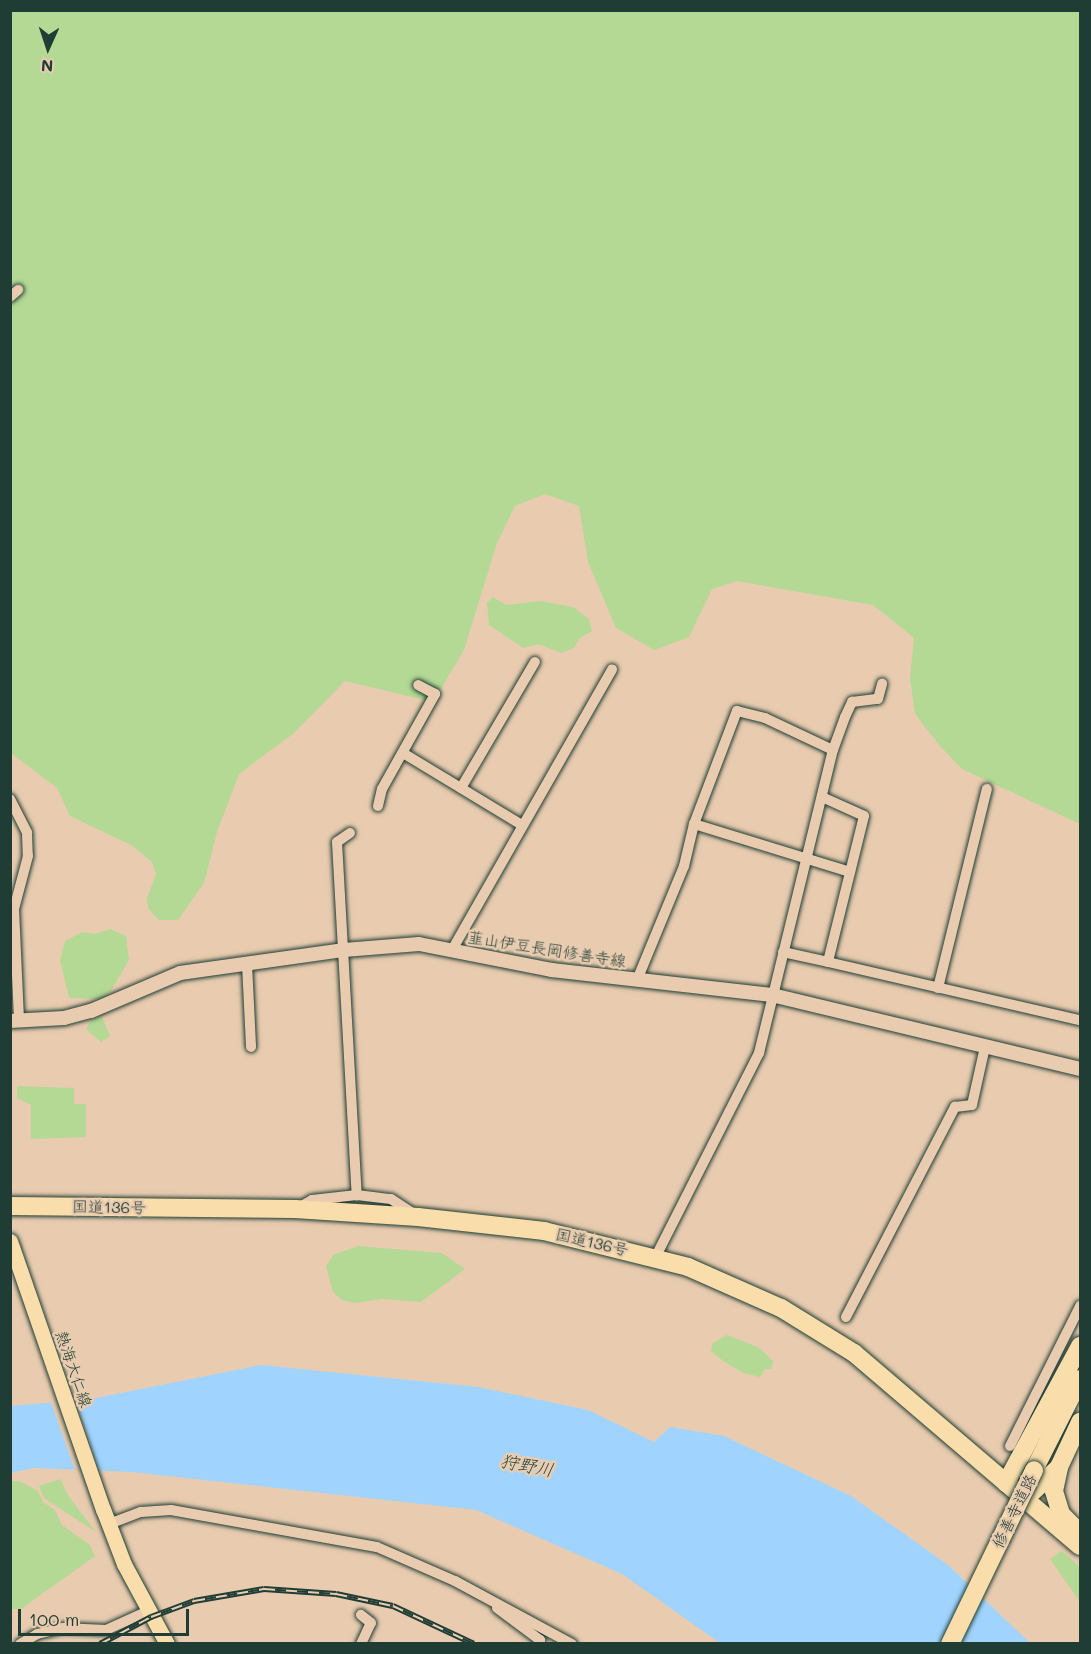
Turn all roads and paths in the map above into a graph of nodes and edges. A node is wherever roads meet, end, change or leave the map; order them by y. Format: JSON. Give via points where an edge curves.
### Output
{"nodes":[{"id":1,"x":535,"y":662,"type":"dead end"},
{"id":2,"x":612,"y":669,"type":"dead end"},
{"id":3,"x":882,"y":684,"type":"dead end"},
{"id":4,"x":418,"y":685,"type":"dead end"},
{"id":5,"x":833,"y":750,"type":"junction"},
{"id":6,"x":403,"y":753,"type":"junction"},
{"id":7,"x":462,"y":788,"type":"junction"},
{"id":8,"x":987,"y":789,"type":"dead end"},
{"id":9,"x":822,"y":797,"type":"junction"},
{"id":10,"x":10,"y":799,"type":"edge"},
{"id":11,"x":378,"y":806,"type":"dead end"},
{"id":12,"x":694,"y":824,"type":"junction"},
{"id":13,"x":522,"y":825,"type":"junction"},
{"id":14,"x":350,"y":833,"type":"dead end"},
{"id":15,"x":806,"y":861,"type":"junction"},
{"id":16,"x":850,"y":872,"type":"junction"},
{"id":17,"x":344,"y":950,"type":"junction"},
{"id":18,"x":452,"y":950,"type":"junction"},
{"id":19,"x":783,"y":952,"type":"junction"},
{"id":20,"x":828,"y":962,"type":"junction"},
{"id":21,"x":247,"y":964,"type":"junction"},
{"id":22,"x":637,"y":980,"type":"junction"},
{"id":23,"x":938,"y":988,"type":"junction"},
{"id":24,"x":772,"y":995,"type":"junction"},
{"id":25,"x":1080,"y":1020,"type":"edge"},
{"id":26,"x":15,"y":1021,"type":"edge"},
{"id":27,"x":251,"y":1047,"type":"dead end"},
{"id":28,"x":985,"y":1047,"type":"junction"},
{"id":29,"x":1080,"y":1069,"type":"edge"},
{"id":30,"x":357,"y":1195,"type":"junction"},
{"id":31,"x":10,"y":1206,"type":"edge"},
{"id":32,"x":295,"y":1209,"type":"junction"},
{"id":33,"x":418,"y":1217,"type":"junction"},
{"id":34,"x":10,"y":1241,"type":"edge"},
{"id":35,"x":655,"y":1258,"type":"junction"},
{"id":36,"x":1080,"y":1306,"type":"edge"},
{"id":37,"x":846,"y":1317,"type":"dead end"},
{"id":38,"x":1072,"y":1324,"type":"junction"},
{"id":39,"x":1080,"y":1346,"type":"edge"},
{"id":40,"x":1080,"y":1379,"type":"edge"},
{"id":41,"x":1080,"y":1422,"type":"edge"},
{"id":42,"x":1029,"y":1444,"type":"junction"},
{"id":43,"x":1010,"y":1446,"type":"dead end"},
{"id":44,"x":1059,"y":1467,"type":"junction"},
{"id":45,"x":1006,"y":1483,"type":"junction"},
{"id":46,"x":1024,"y":1498,"type":"junction"},
{"id":47,"x":109,"y":1524,"type":"junction"},
{"id":48,"x":1080,"y":1533,"type":"edge"},
{"id":49,"x":1080,"y":1546,"type":"edge"},
{"id":50,"x":489,"y":1598,"type":"junction"},
{"id":51,"x":148,"y":1611,"type":"junction"},
{"id":52,"x":361,"y":1615,"type":"dead end"},
{"id":53,"x":542,"y":1642,"type":"edge"},
{"id":54,"x":20,"y":1644,"type":"edge"},
{"id":55,"x":167,"y":1644,"type":"edge"},
{"id":56,"x":361,"y":1644,"type":"edge"},
{"id":57,"x":572,"y":1644,"type":"edge"},
{"id":58,"x":950,"y":1644,"type":"edge"}],
"edges":[{"from":1,"to":7,"type":"street"},
{"from":2,"to":13,"type":"street"},
{"from":3,"to":5,"type":"street","via":[[878,699],[852,702]]},
{"from":4,"to":6,"type":"street","via":[[435,694]]},
{"from":5,"to":9,"type":"street"},
{"from":5,"to":12,"type":"street","via":[[765,718],[737,711]]},
{"from":6,"to":7,"type":"street"},
{"from":6,"to":11,"type":"street","via":[[379,795]]},
{"from":7,"to":13,"type":"street"},
{"from":8,"to":23,"type":"street"},
{"from":9,"to":15,"type":"street"},
{"from":9,"to":16,"type":"street","via":[[864,816]]},
{"from":10,"to":26,"type":"street","via":[[27,833],[28,856],[14,909]]},
{"from":12,"to":15,"type":"street"},
{"from":12,"to":22,"type":"street","via":[[684,866]]},
{"from":13,"to":18,"type":"street"},
{"from":14,"to":17,"type":"street","via":[[337,842]]},
{"from":15,"to":16,"type":"street"},
{"from":15,"to":19,"type":"street"},
{"from":16,"to":20,"type":"street"},
{"from":17,"to":18,"type":"main road","name":"韮山伊豆長岡修善寺線","via":[[406,944]]},
{"from":17,"to":21,"type":"main road","name":"韮山伊豆長岡修善寺線"},
{"from":17,"to":30,"type":"street"},
{"from":18,"to":22,"type":"main road","name":"韮山伊豆長岡修善寺線","via":[[552,970]]},
{"from":19,"to":20,"type":"street"},
{"from":19,"to":24,"type":"street"},
{"from":20,"to":23,"type":"street"},
{"from":21,"to":26,"type":"main road","name":"韮山伊豆長岡修善寺線","via":[[180,973],[91,1011],[64,1018]]},
{"from":21,"to":27,"type":"street"},
{"from":22,"to":24,"type":"main road","name":"韮山伊豆長岡修善寺線"},
{"from":23,"to":25,"type":"street"},
{"from":24,"to":28,"type":"main road","name":"韮山伊豆長岡修善寺線"},
{"from":24,"to":35,"type":"street","via":[[759,1053]]},
{"from":28,"to":29,"type":"main road","name":"韮山伊豆長岡修善寺線"},
{"from":28,"to":37,"type":"street","via":[[972,1105],[955,1107]]},
{"from":30,"to":32,"type":"street","via":[[312,1200]]},
{"from":30,"to":33,"type":"street","via":[[391,1199]]},
{"from":31,"to":32,"type":"highway","name":"国道136号"},
{"from":32,"to":33,"type":"highway","name":"国道136号"},
{"from":33,"to":35,"type":"highway","name":"国道136号","via":[[544,1231]]},
{"from":34,"to":47,"type":"main road","name":"熱海大仁線"},
{"from":35,"to":45,"type":"highway","name":"国道136号","via":[[738,1288],[820,1330],[888,1379]]},
{"from":36,"to":38,"type":"street"},
{"from":38,"to":42,"type":"street","via":[[1070,1346],[1027,1430]]},
{"from":38,"to":43,"type":"street"},
{"from":39,"to":42,"type":"highway"},
{"from":40,"to":58,"type":"highway","name":"修善寺道路","bridge":true},
{"from":41,"to":44,"type":"highway"},
{"from":42,"to":45,"type":"highway"},
{"from":44,"to":46,"type":"highway"},
{"from":44,"to":48,"type":"highway","via":[[1054,1491],[1057,1507]]},
{"from":45,"to":46,"type":"highway","name":"国道136号"},
{"from":46,"to":49,"type":"highway","name":"国道136号"},
{"from":47,"to":50,"type":"street","via":[[141,1512],[171,1510],[345,1540],[403,1557]]},
{"from":47,"to":51,"type":"main road","name":"熱海大仁線"},
{"from":50,"to":53,"type":"street"},
{"from":50,"to":57,"type":"street"},
{"from":51,"to":54,"type":"street","via":[[106,1630],[63,1628],[37,1634]]},
{"from":51,"to":55,"type":"main road","name":"熱海大仁線"},
{"from":52,"to":56,"type":"street","via":[[371,1623]]}]}
